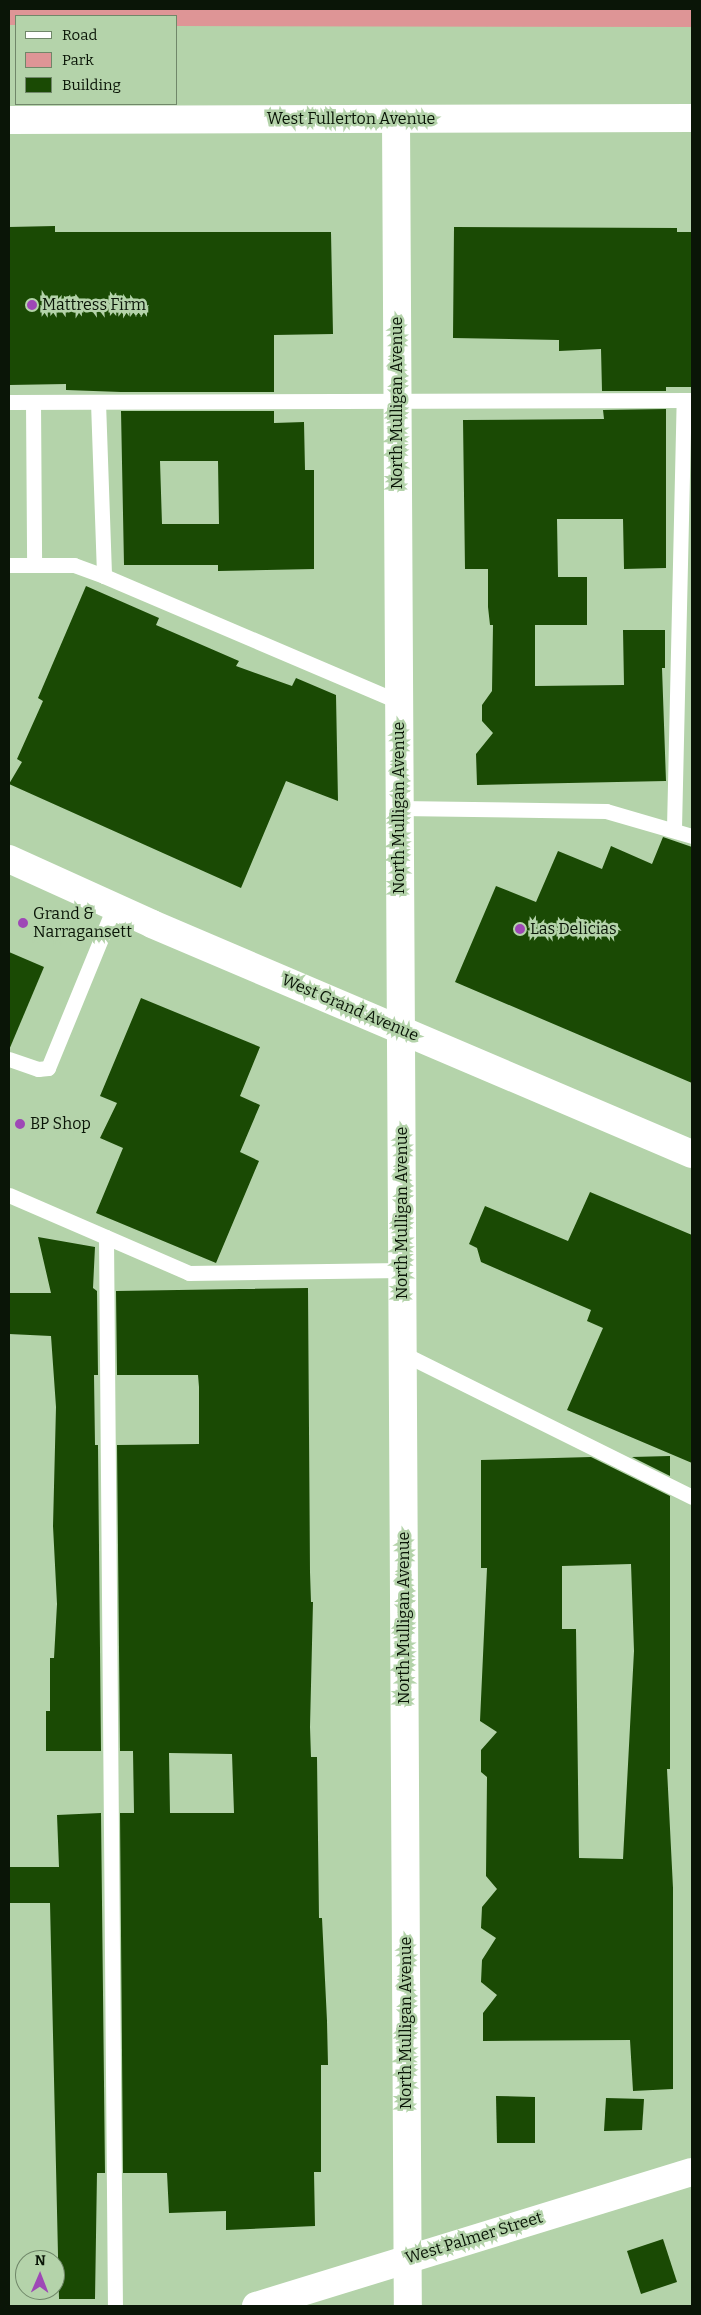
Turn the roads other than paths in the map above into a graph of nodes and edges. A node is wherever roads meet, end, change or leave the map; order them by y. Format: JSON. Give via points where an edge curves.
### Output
{"nodes":[{"id":1,"x":692,"y":118,"type":"edge"},
{"id":2,"x":396,"y":119,"type":"junction"},
{"id":3,"x":9,"y":120,"type":"edge"},
{"id":4,"x":688,"y":400,"type":"edge"},
{"id":5,"x":398,"y":401,"type":"junction"},
{"id":6,"x":9,"y":402,"type":"edge"},
{"id":7,"x":33,"y":402,"type":"junction"},
{"id":8,"x":98,"y":402,"type":"junction"},
{"id":9,"x":9,"y":565,"type":"edge"},
{"id":10,"x":34,"y":565,"type":"junction"},
{"id":11,"x":104,"y":576,"type":"junction"},
{"id":12,"x":399,"y":702,"type":"junction"},
{"id":13,"x":399,"y":808,"type":"junction"},
{"id":14,"x":674,"y":828,"type":"junction"},
{"id":15,"x":692,"y":836,"type":"edge"},
{"id":16,"x":9,"y":859,"type":"edge"},
{"id":17,"x":114,"y":907,"type":"junction"},
{"id":18,"x":401,"y":1030,"type":"junction"},
{"id":19,"x":9,"y":1059,"type":"edge"},
{"id":20,"x":692,"y":1154,"type":"edge"},
{"id":21,"x":9,"y":1195,"type":"edge"},
{"id":22,"x":106,"y":1237,"type":"junction"},
{"id":23,"x":402,"y":1270,"type":"junction"},
{"id":24,"x":402,"y":1353,"type":"junction"},
{"id":25,"x":692,"y":1497,"type":"edge"},
{"id":26,"x":692,"y":2172,"type":"edge"},
{"id":27,"x":407,"y":2258,"type":"junction"},
{"id":28,"x":115,"y":2306,"type":"edge"},
{"id":29,"x":256,"y":2306,"type":"edge"},
{"id":30,"x":408,"y":2306,"type":"edge"}],
"edges":[{"from":1,"to":2,"type":"street","name":"West Fullerton Avenue"},
{"from":2,"to":3,"type":"street","name":"West Fullerton Avenue"},
{"from":2,"to":5,"type":"street","name":"North Mulligan Avenue"},
{"from":4,"to":5,"type":"lane"},
{"from":4,"to":14,"type":"lane"},
{"from":5,"to":8,"type":"lane"},
{"from":5,"to":12,"type":"street","name":"North Mulligan Avenue"},
{"from":6,"to":7,"type":"lane"},
{"from":7,"to":8,"type":"lane"},
{"from":7,"to":10,"type":"lane"},
{"from":8,"to":11,"type":"lane"},
{"from":9,"to":10,"type":"lane"},
{"from":10,"to":11,"type":"lane","via":[[74,565]]},
{"from":11,"to":12,"type":"lane"},
{"from":12,"to":13,"type":"street","name":"North Mulligan Avenue"},
{"from":13,"to":14,"type":"lane","via":[[606,811]]},
{"from":13,"to":18,"type":"street","name":"North Mulligan Avenue"},
{"from":14,"to":15,"type":"lane"},
{"from":16,"to":17,"type":"street","name":"West Grand Avenue"},
{"from":17,"to":18,"type":"street","name":"West Grand Avenue"},
{"from":17,"to":19,"type":"lane","via":[[48,1068],[38,1069]]},
{"from":18,"to":20,"type":"street","name":"West Grand Avenue"},
{"from":18,"to":23,"type":"street","name":"North Mulligan Avenue"},
{"from":21,"to":22,"type":"lane"},
{"from":22,"to":23,"type":"lane","via":[[189,1273]]},
{"from":22,"to":28,"type":"lane"},
{"from":23,"to":24,"type":"street","name":"North Mulligan Avenue"},
{"from":24,"to":25,"type":"lane"},
{"from":24,"to":27,"type":"street","name":"North Mulligan Avenue"},
{"from":26,"to":27,"type":"street","name":"West Palmer Street"},
{"from":27,"to":29,"type":"street","name":"West Palmer Street"},
{"from":27,"to":30,"type":"street","name":"North Mulligan Avenue"}]}
